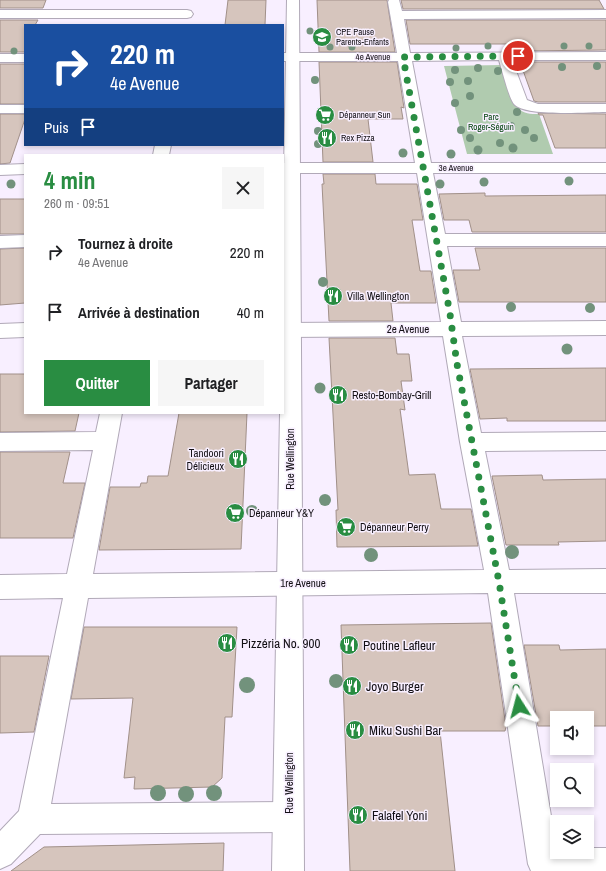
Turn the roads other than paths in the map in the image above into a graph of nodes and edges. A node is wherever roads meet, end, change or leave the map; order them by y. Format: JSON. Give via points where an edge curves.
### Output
{"nodes":[{"id":1,"x":190,"y":0,"type":"edge"},
{"id":2,"x":293,"y":0,"type":"edge"},
{"id":3,"x":394,"y":0,"type":"edge"},
{"id":4,"x":0,"y":14,"type":"edge"},
{"id":5,"x":606,"y":14,"type":"edge"},
{"id":6,"x":397,"y":15,"type":"junction"},
{"id":7,"x":186,"y":19,"type":"edge"},
{"id":8,"x":504,"y":56,"type":"junction"},
{"id":9,"x":606,"y":56,"type":"edge"},
{"id":10,"x":288,"y":57,"type":"edge"},
{"id":11,"x":403,"y":57,"type":"junction"},
{"id":12,"x":0,"y":58,"type":"edge"},
{"id":13,"x":24,"y":58,"type":"edge"},
{"id":14,"x":606,"y":108,"type":"edge"},
{"id":15,"x":0,"y":109,"type":"edge"},
{"id":16,"x":24,"y":109,"type":"edge"},
{"id":17,"x":288,"y":168,"type":"edge"},
{"id":18,"x":425,"y":168,"type":"junction"},
{"id":19,"x":606,"y":168,"type":"edge"},
{"id":20,"x":24,"y":169,"type":"edge"},
{"id":21,"x":0,"y":170,"type":"edge"},
{"id":22,"x":436,"y":240,"type":"junction"},
{"id":23,"x":606,"y":240,"type":"edge"},
{"id":24,"x":24,"y":241,"type":"edge"},
{"id":25,"x":0,"y":242,"type":"edge"},
{"id":26,"x":606,"y":328,"type":"edge"},
{"id":27,"x":452,"y":329,"type":"junction"},
{"id":28,"x":0,"y":330,"type":"edge"},
{"id":29,"x":24,"y":330,"type":"edge"},
{"id":30,"x":287,"y":330,"type":"edge"},
{"id":31,"x":110,"y":414,"type":"edge"},
{"id":32,"x":105,"y":441,"type":"junction"},
{"id":33,"x":606,"y":441,"type":"edge"},
{"id":34,"x":0,"y":442,"type":"edge"},
{"id":35,"x":471,"y":442,"type":"junction"},
{"id":36,"x":606,"y":581,"type":"edge"},
{"id":37,"x":499,"y":582,"type":"junction"},
{"id":38,"x":290,"y":583,"type":"junction"},
{"id":39,"x":78,"y":586,"type":"junction"},
{"id":40,"x":0,"y":587,"type":"edge"},
{"id":41,"x":288,"y":817,"type":"junction"},
{"id":42,"x":33,"y":819,"type":"junction"},
{"id":43,"x":0,"y":853,"type":"edge"},
{"id":44,"x":606,"y":864,"type":"edge"},
{"id":45,"x":572,"y":868,"type":"edge"},
{"id":46,"x":288,"y":871,"type":"edge"}],
"edges":[{"from":1,"to":7,"type":"street"},
{"from":2,"to":10,"type":"street","name":"Rue Wellington"},
{"from":3,"to":6,"type":"street"},
{"from":4,"to":7,"type":"street"},
{"from":5,"to":6,"type":"street"},
{"from":6,"to":11,"type":"street"},
{"from":8,"to":9,"type":"street","name":"4e Avenue"},
{"from":8,"to":11,"type":"street","name":"4e Avenue"},
{"from":8,"to":14,"type":"street","via":[[523,105],[538,108]]},
{"from":10,"to":11,"type":"street","name":"4e Avenue"},
{"from":10,"to":17,"type":"street","name":"Rue Wellington"},
{"from":11,"to":18,"type":"street"},
{"from":12,"to":13,"type":"street"},
{"from":15,"to":16,"type":"street"},
{"from":17,"to":18,"type":"street","name":"3e Avenue"},
{"from":17,"to":30,"type":"street","name":"Rue Wellington"},
{"from":18,"to":19,"type":"street","name":"3e Avenue"},
{"from":18,"to":22,"type":"street"},
{"from":20,"to":21,"type":"street"},
{"from":22,"to":23,"type":"street"},
{"from":22,"to":27,"type":"street"},
{"from":24,"to":25,"type":"street"},
{"from":26,"to":27,"type":"street","name":"2e Avenue"},
{"from":27,"to":30,"type":"street","name":"2e Avenue"},
{"from":27,"to":35,"type":"street"},
{"from":28,"to":29,"type":"street"},
{"from":30,"to":38,"type":"street","name":"Rue Wellington"},
{"from":31,"to":32,"type":"street"},
{"from":32,"to":34,"type":"street"},
{"from":32,"to":39,"type":"street"},
{"from":33,"to":35,"type":"street"},
{"from":35,"to":37,"type":"street"},
{"from":36,"to":37,"type":"street","name":"1re Avenue"},
{"from":37,"to":38,"type":"street","name":"1re Avenue"},
{"from":37,"to":45,"type":"street","via":[[544,864]]},
{"from":38,"to":39,"type":"street","name":"1re Avenue"},
{"from":38,"to":41,"type":"street","name":"Rue Wellington"},
{"from":39,"to":40,"type":"street","name":"1re Avenue"},
{"from":39,"to":42,"type":"street"},
{"from":41,"to":42,"type":"street"},
{"from":41,"to":46,"type":"street","name":"Rue Wellington"},
{"from":42,"to":43,"type":"street"},
{"from":44,"to":45,"type":"street"}]}
